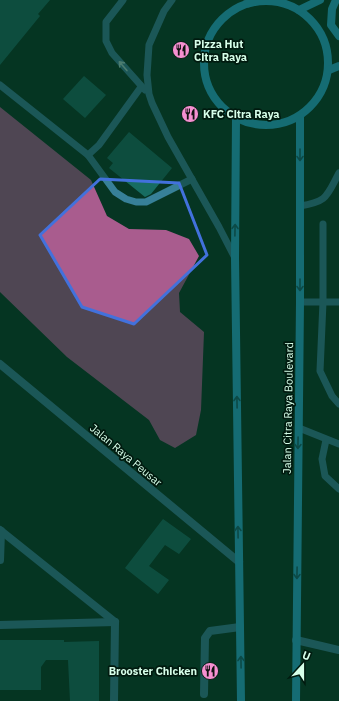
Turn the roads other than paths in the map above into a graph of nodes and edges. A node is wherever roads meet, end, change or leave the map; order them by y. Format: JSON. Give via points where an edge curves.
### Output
{"nodes":[{"id":1,"x":123,"y":0,"type":"edge"},
{"id":2,"x":172,"y":0,"type":"edge"},
{"id":3,"x":320,"y":0,"type":"edge"},
{"id":4,"x":336,"y":0,"type":"edge"},
{"id":5,"x":248,"y":2,"type":"edge"},
{"id":6,"x":299,"y":10,"type":"junction"},
{"id":7,"x":339,"y":36,"type":"edge"},
{"id":8,"x":339,"y":66,"type":"edge"},
{"id":9,"x":329,"y":70,"type":"junction"},
{"id":10,"x":0,"y":85,"type":"edge"},
{"id":11,"x":141,"y":87,"type":"junction"},
{"id":12,"x":149,"y":94,"type":"junction"},
{"id":13,"x":300,"y":116,"type":"junction"},
{"id":14,"x":236,"y":118,"type":"junction"},
{"id":15,"x":88,"y":155,"type":"junction"},
{"id":16,"x":339,"y":173,"type":"edge"},
{"id":17,"x":192,"y":179,"type":"junction"},
{"id":18,"x":300,"y":206,"type":"junction"},
{"id":19,"x":324,"y":224,"type":"dead end"},
{"id":20,"x":235,"y":258,"type":"junction"},
{"id":21,"x":300,"y":302,"type":"junction"},
{"id":22,"x":323,"y":302,"type":"junction"},
{"id":23,"x":339,"y":302,"type":"edge"},
{"id":24,"x":0,"y":364,"type":"edge"},
{"id":25,"x":339,"y":404,"type":"edge"},
{"id":26,"x":299,"y":428,"type":"junction"},
{"id":27,"x":326,"y":440,"type":"junction"},
{"id":28,"x":339,"y":444,"type":"edge"},
{"id":29,"x":339,"y":489,"type":"edge"},
{"id":30,"x":1,"y":530,"type":"edge"},
{"id":31,"x":0,"y":560,"type":"edge"},
{"id":32,"x":238,"y":562,"type":"junction"},
{"id":33,"x":115,"y":622,"type":"junction"},
{"id":34,"x":0,"y":625,"type":"edge"},
{"id":35,"x":240,"y":627,"type":"junction"},
{"id":36,"x":296,"y":640,"type":"junction"},
{"id":37,"x":339,"y":650,"type":"edge"},
{"id":38,"x":204,"y":694,"type":"dead end"},
{"id":39,"x":298,"y":700,"type":"edge"},
{"id":40,"x":114,"y":701,"type":"edge"},
{"id":41,"x":241,"y":701,"type":"edge"}],
"edges":[{"from":11,"to":1,"type":"lane","one_way":true,"via":[[112,53],[106,41],[106,22]]},
{"from":2,"to":12,"type":"lane","via":[[164,11],[149,45]]},
{"from":3,"to":6,"type":"main road"},
{"from":4,"to":7,"type":"main road","via":[[332,8],[331,25]]},
{"from":5,"to":6,"type":"main road","via":[[280,2]]},
{"from":5,"to":14,"type":"main road","via":[[225,16],[212,32],[205,50],[204,70],[209,89],[221,105]]},
{"from":6,"to":9,"type":"main road","via":[[312,21],[323,36]]},
{"from":8,"to":9,"type":"main road"},
{"from":9,"to":13,"type":"main road","via":[[324,88],[314,104]]},
{"from":10,"to":15,"type":"lane"},
{"from":11,"to":12,"type":"lane"},
{"from":11,"to":15,"type":"lane","via":[[99,145]]},
{"from":12,"to":17,"type":"lane","via":[[168,137]]},
{"from":13,"to":14,"type":"main road","via":[[279,124],[257,125]]},
{"from":13,"to":18,"type":"main road","name":"Jalan Citra Raya Boulevard","one_way":true},
{"from":20,"to":14,"type":"main road","one_way":true},
{"from":15,"to":17,"type":"lane","via":[[115,192],[136,202],[146,202]]},
{"from":16,"to":18,"type":"lane","via":[[327,196],[318,203]]},
{"from":17,"to":20,"type":"lane"},
{"from":18,"to":21,"type":"main road","name":"Jalan Citra Raya Boulevard","one_way":true},
{"from":19,"to":22,"type":"lane"},
{"from":32,"to":20,"type":"main road","one_way":true},
{"from":21,"to":22,"type":"lane"},
{"from":21,"to":26,"type":"main road","name":"Jalan Citra Raya Boulevard"},
{"from":22,"to":23,"type":"lane"},
{"from":22,"to":25,"type":"lane","via":[[320,371],[332,396]]},
{"from":24,"to":32,"type":"street","name":"Jalan Raya Peusar"},
{"from":26,"to":27,"type":"lane"},
{"from":26,"to":36,"type":"main road","name":"Jalan Citra Raya Boulevard","one_way":true},
{"from":27,"to":28,"type":"lane"},
{"from":27,"to":29,"type":"lane","via":[[322,459],[325,476]]},
{"from":30,"to":31,"type":"street"},
{"from":30,"to":33,"type":"street"},
{"from":32,"to":35,"type":"main road"},
{"from":33,"to":34,"type":"street"},
{"from":33,"to":40,"type":"street"},
{"from":35,"to":38,"type":"street","via":[[210,631],[207,634]]},
{"from":41,"to":35,"type":"main road","one_way":true},
{"from":36,"to":37,"type":"street"},
{"from":36,"to":39,"type":"main road","name":"Jalan Citra Raya Boulevard"}]}
